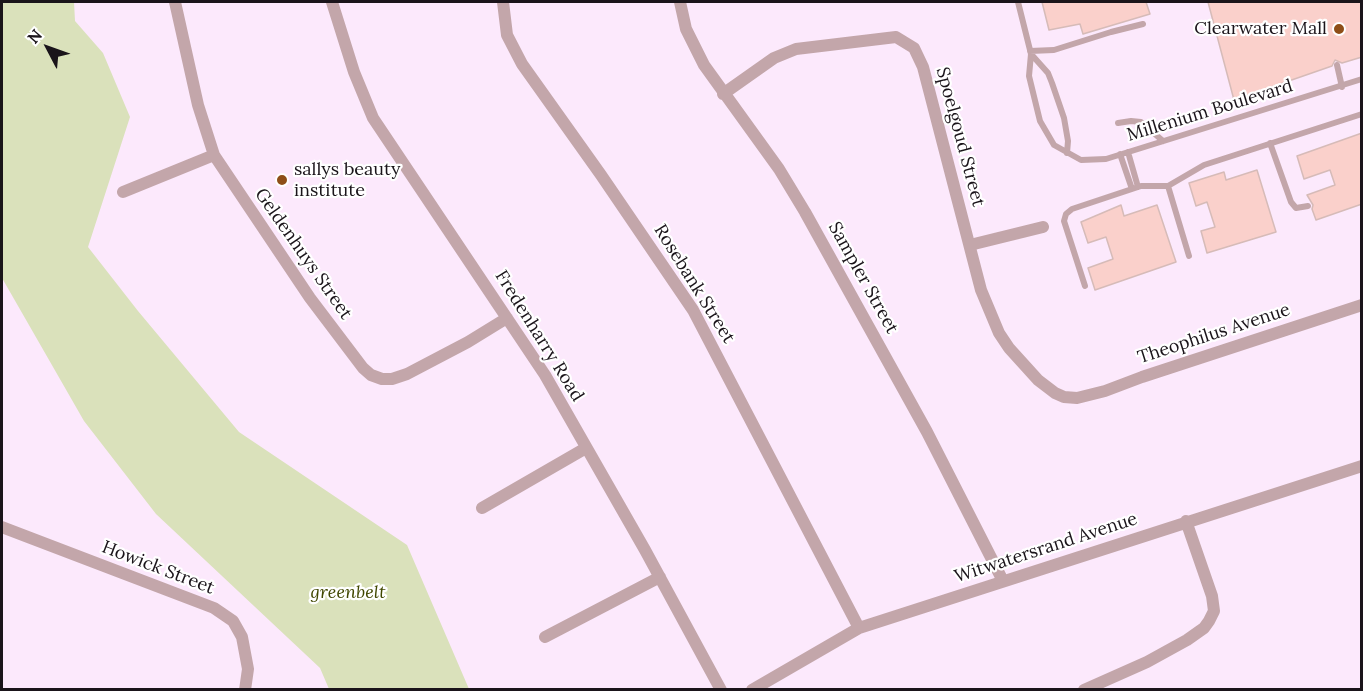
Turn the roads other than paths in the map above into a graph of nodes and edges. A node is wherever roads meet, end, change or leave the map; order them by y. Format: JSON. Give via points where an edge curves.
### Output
{"nodes":[{"id":1,"x":175,"y":2,"type":"edge"},
{"id":2,"x":332,"y":2,"type":"edge"},
{"id":3,"x":503,"y":2,"type":"edge"},
{"id":4,"x":680,"y":2,"type":"edge"},
{"id":5,"x":1018,"y":2,"type":"edge"},
{"id":6,"x":1143,"y":24,"type":"dead end"},
{"id":7,"x":1031,"y":52,"type":"junction"},
{"id":8,"x":1337,"y":65,"type":"dead end"},
{"id":9,"x":1362,"y":79,"type":"edge"},
{"id":10,"x":1342,"y":87,"type":"junction"},
{"id":11,"x":723,"y":94,"type":"junction"},
{"id":12,"x":1362,"y":114,"type":"edge"},
{"id":13,"x":1118,"y":123,"type":"dead end"},
{"id":14,"x":1163,"y":141,"type":"junction"},
{"id":15,"x":1270,"y":143,"type":"junction"},
{"id":16,"x":1128,"y":152,"type":"junction"},
{"id":17,"x":1067,"y":153,"type":"junction"},
{"id":18,"x":1120,"y":154,"type":"junction"},
{"id":19,"x":214,"y":155,"type":"junction"},
{"id":20,"x":1168,"y":186,"type":"junction"},
{"id":21,"x":1135,"y":188,"type":"junction"},
{"id":22,"x":123,"y":192,"type":"dead end"},
{"id":23,"x":1308,"y":206,"type":"dead end"},
{"id":24,"x":1043,"y":227,"type":"dead end"},
{"id":25,"x":970,"y":245,"type":"junction"},
{"id":26,"x":1189,"y":255,"type":"dead end"},
{"id":27,"x":1086,"y":286,"type":"dead end"},
{"id":28,"x":1362,"y":305,"type":"edge"},
{"id":29,"x":507,"y":318,"type":"junction"},
{"id":30,"x":1077,"y":398,"type":"joint"},
{"id":31,"x":586,"y":448,"type":"junction"},
{"id":32,"x":1362,"y":466,"type":"edge"},
{"id":33,"x":482,"y":508,"type":"dead end"},
{"id":34,"x":1186,"y":521,"type":"junction"},
{"id":35,"x":2,"y":527,"type":"edge"},
{"id":36,"x":660,"y":577,"type":"junction"},
{"id":37,"x":1003,"y":581,"type":"junction"},
{"id":38,"x":859,"y":628,"type":"junction"},
{"id":39,"x":545,"y":637,"type":"dead end"},
{"id":40,"x":245,"y":690,"type":"edge"},
{"id":41,"x":721,"y":690,"type":"edge"},
{"id":42,"x":752,"y":690,"type":"edge"},
{"id":43,"x":1084,"y":690,"type":"edge"}],
"edges":[{"from":1,"to":19,"type":"street","name":"Geldenhuys Street","via":[[198,105]]},
{"from":2,"to":29,"type":"street","name":"Fredenharry Road","via":[[373,118]]},
{"from":3,"to":38,"type":"street","name":"Rosebank Street","via":[[507,35],[522,64],[693,310]]},
{"from":4,"to":11,"type":"street","name":"Sampler Street","via":[[686,29]]},
{"from":5,"to":7,"type":"lane"},
{"from":6,"to":7,"type":"lane","via":[[1054,50]]},
{"from":7,"to":17,"type":"lane","via":[[1052,84],[1064,118]]},
{"from":7,"to":17,"type":"lane","via":[[1029,76],[1040,121],[1054,145]]},
{"from":8,"to":10,"type":"lane"},
{"from":9,"to":10,"type":"lane","name":"Millenium Boulevard"},
{"from":10,"to":14,"type":"lane","name":"Millenium Boulevard"},
{"from":11,"to":25,"type":"street","name":"Spoelgoud Street","via":[[774,58],[796,49],[885,37],[906,42],[914,48],[923,67]]},
{"from":11,"to":37,"type":"street","name":"Sampler Street","via":[[806,212],[927,432]]},
{"from":12,"to":15,"type":"lane"},
{"from":13,"to":14,"type":"lane","via":[[1137,120]]},
{"from":14,"to":16,"type":"lane","name":"Millenium Boulevard"},
{"from":15,"to":20,"type":"lane","via":[[1204,165]]},
{"from":15,"to":23,"type":"lane","via":[[1291,202],[1296,208]]},
{"from":16,"to":18,"type":"lane","name":"Millenium Boulevard"},
{"from":16,"to":21,"type":"lane"},
{"from":17,"to":18,"type":"lane","name":"Millenium Boulevard","via":[[1081,160]]},
{"from":18,"to":21,"type":"lane"},
{"from":19,"to":22,"type":"street"},
{"from":19,"to":29,"type":"street","name":"Geldenhuys Street","via":[[310,298],[371,375],[392,379],[407,375]]},
{"from":20,"to":21,"type":"lane"},
{"from":20,"to":26,"type":"lane"},
{"from":21,"to":27,"type":"lane","via":[[1075,207],[1066,214]]},
{"from":24,"to":25,"type":"street"},
{"from":25,"to":30,"type":"street","name":"Spoelgoud Street","via":[[981,290],[1009,348],[1055,393]]},
{"from":28,"to":30,"type":"street","name":"Theophilus Avenue"},
{"from":29,"to":31,"type":"street","name":"Fredenharry Road"},
{"from":31,"to":33,"type":"street"},
{"from":31,"to":36,"type":"street","name":"Fredenharry Road"},
{"from":32,"to":34,"type":"street","name":"Witwatersrand Avenue"},
{"from":34,"to":37,"type":"street","name":"Witwatersrand Avenue"},
{"from":34,"to":43,"type":"street","via":[[1212,596],[1214,611],[1209,621],[1187,640]]},
{"from":35,"to":40,"type":"street","name":"Howick Street","via":[[214,608],[233,621],[242,637],[248,669]]},
{"from":36,"to":39,"type":"street"},
{"from":36,"to":41,"type":"street","name":"Fredenharry Road"},
{"from":37,"to":38,"type":"street","name":"Witwatersrand Avenue"},
{"from":38,"to":42,"type":"street","name":"Witwatersrand Avenue"}]}
